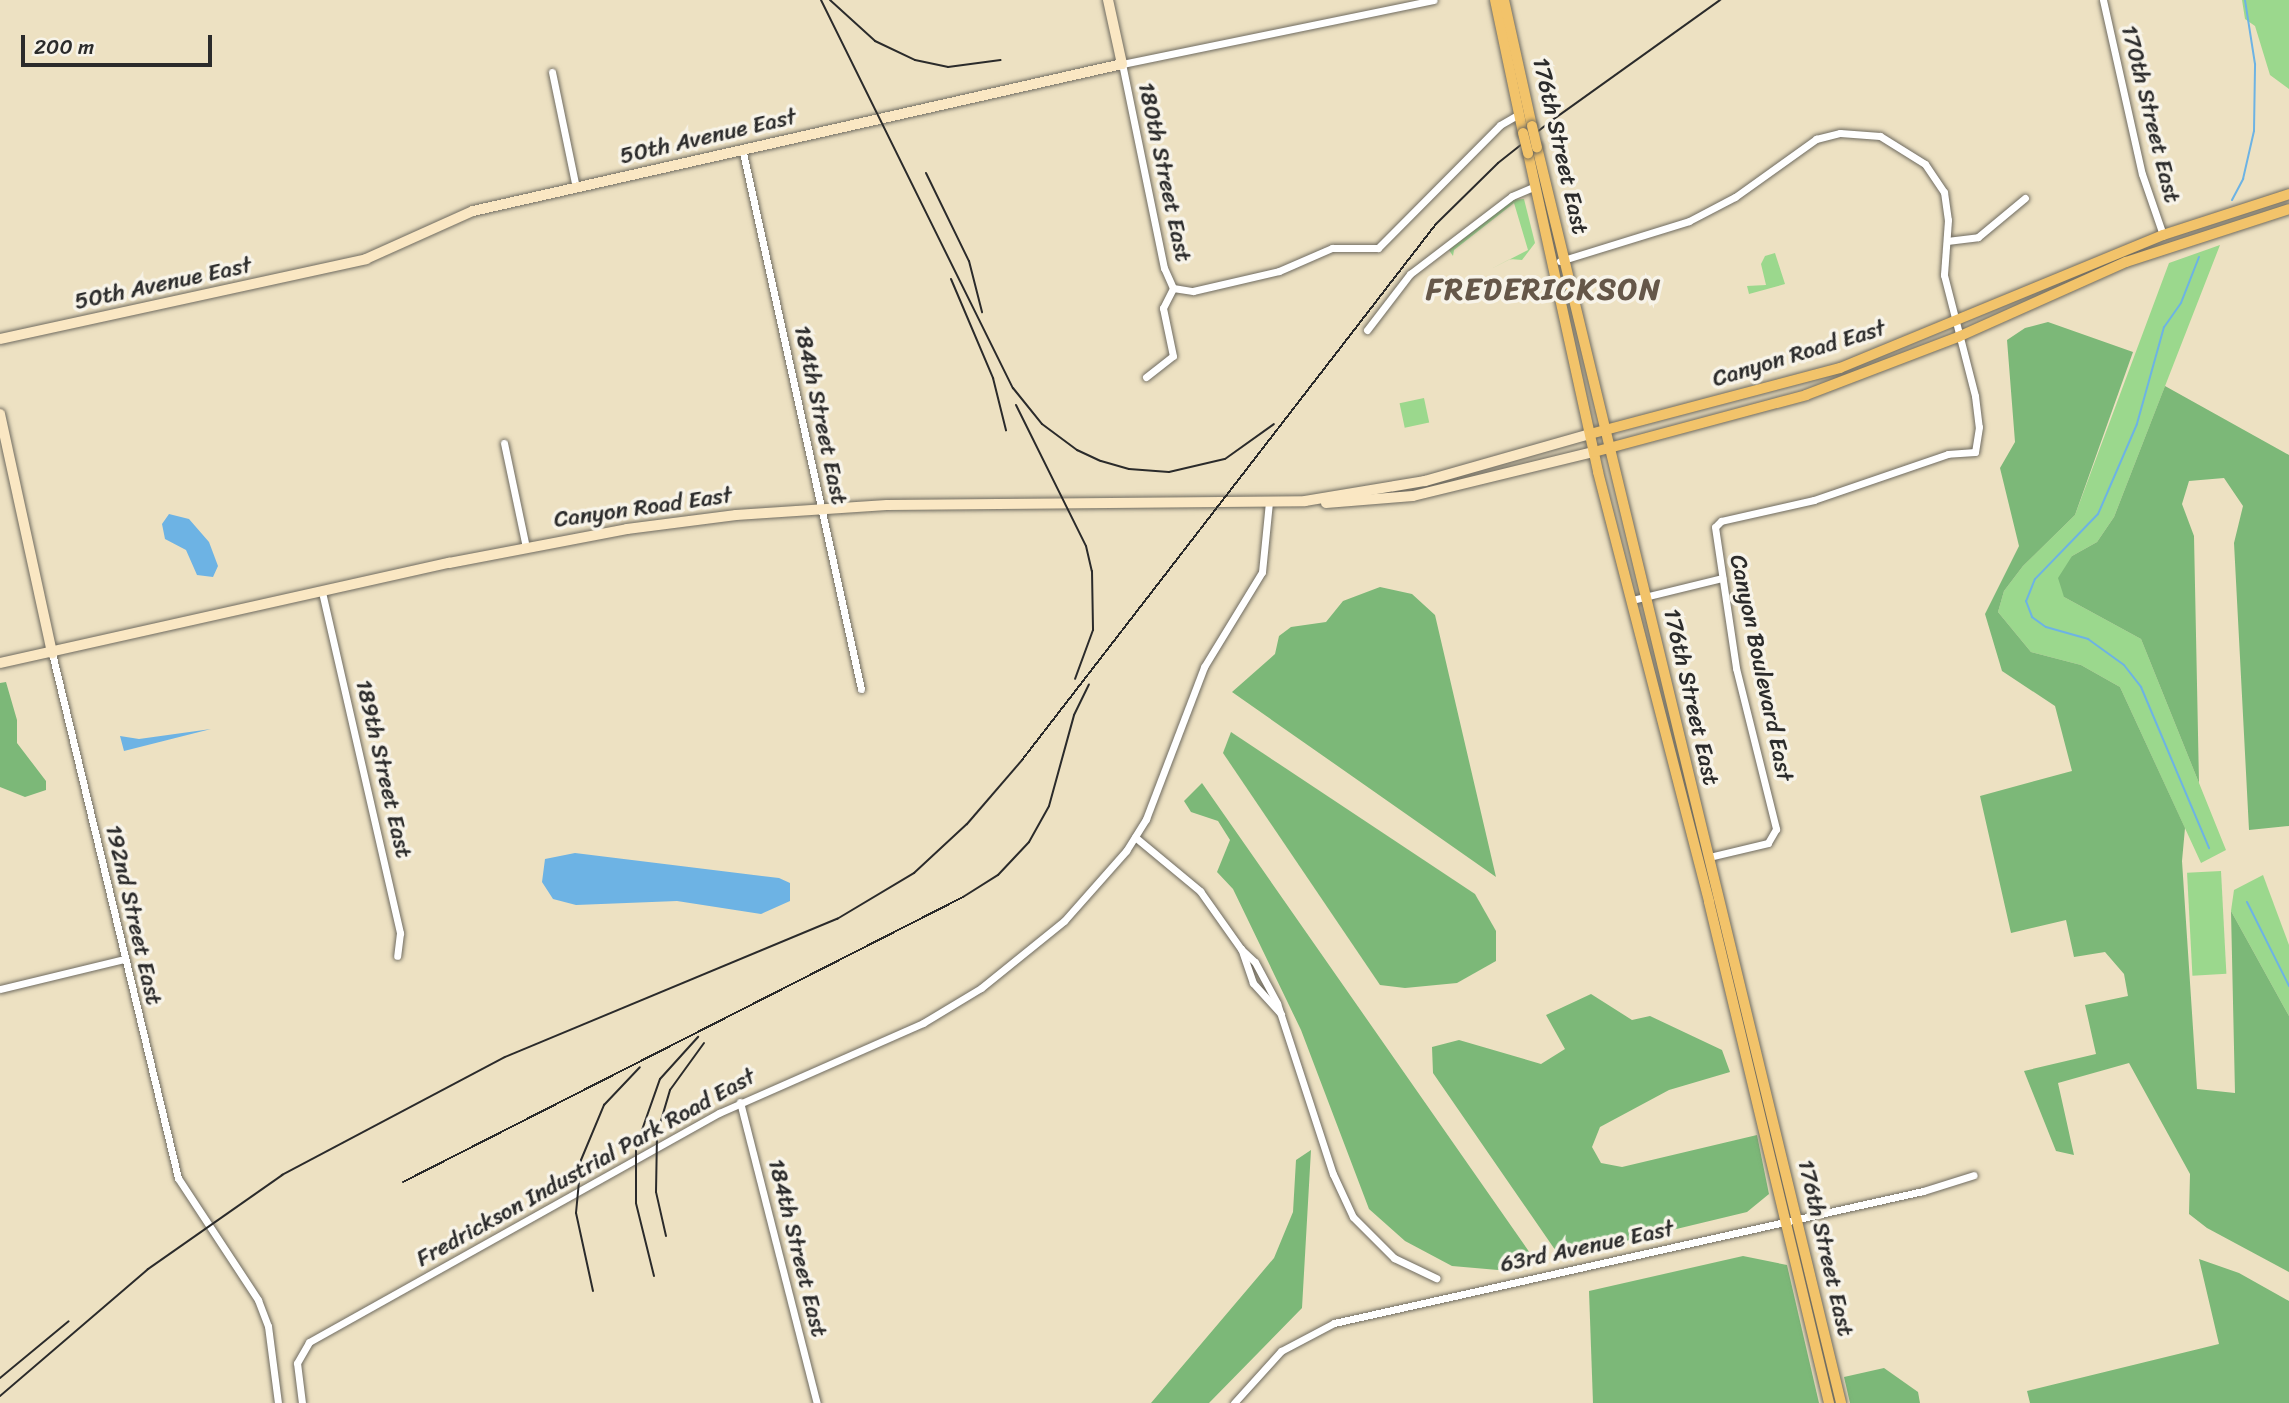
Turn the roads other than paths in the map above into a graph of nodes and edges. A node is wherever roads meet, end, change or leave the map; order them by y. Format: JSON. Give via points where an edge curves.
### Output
{"nodes":[{"id":1,"x":1108,"y":0,"type":"edge"},
{"id":2,"x":1433,"y":0,"type":"edge"},
{"id":3,"x":1495,"y":0,"type":"edge"},
{"id":4,"x":1504,"y":0,"type":"edge"},
{"id":5,"x":2103,"y":0,"type":"edge"},
{"id":6,"x":1122,"y":64,"type":"junction"},
{"id":7,"x":552,"y":72,"type":"dead end"},
{"id":8,"x":1519,"y":114,"type":"junction"},
{"id":9,"x":1527,"y":129,"type":"junction"},
{"id":10,"x":742,"y":148,"type":"junction"},
{"id":11,"x":1532,"y":150,"type":"junction"},
{"id":12,"x":1535,"y":186,"type":"junction"},
{"id":13,"x":576,"y":188,"type":"junction"},
{"id":14,"x":2289,"y":194,"type":"edge"},
{"id":15,"x":2025,"y":198,"type":"dead end"},
{"id":16,"x":2289,"y":209,"type":"edge"},
{"id":17,"x":2163,"y":235,"type":"junction"},
{"id":18,"x":1947,"y":241,"type":"junction"},
{"id":19,"x":1566,"y":260,"type":"junction"},
{"id":20,"x":1553,"y":262,"type":"junction"},
{"id":21,"x":2126,"y":262,"type":"junction"},
{"id":22,"x":1173,"y":288,"type":"junction"},
{"id":23,"x":1954,"y":323,"type":"junction"},
{"id":24,"x":1367,"y":330,"type":"dead end"},
{"id":25,"x":1958,"y":337,"type":"junction"},
{"id":26,"x":0,"y":340,"type":"edge"},
{"id":27,"x":1146,"y":377,"type":"dead end"},
{"id":28,"x":0,"y":414,"type":"edge"},
{"id":29,"x":1608,"y":430,"type":"junction"},
{"id":30,"x":1590,"y":434,"type":"junction"},
{"id":31,"x":504,"y":443,"type":"dead end"},
{"id":32,"x":1613,"y":448,"type":"junction"},
{"id":33,"x":1594,"y":452,"type":"junction"},
{"id":34,"x":1305,"y":501,"type":"junction"},
{"id":35,"x":1269,"y":502,"type":"junction"},
{"id":36,"x":820,"y":509,"type":"junction"},
{"id":37,"x":526,"y":547,"type":"junction"},
{"id":38,"x":1722,"y":578,"type":"junction"},
{"id":39,"x":323,"y":592,"type":"junction"},
{"id":40,"x":1646,"y":597,"type":"junction"},
{"id":41,"x":1632,"y":600,"type":"junction"},
{"id":42,"x":52,"y":653,"type":"junction"},
{"id":43,"x":0,"y":663,"type":"edge"},
{"id":44,"x":861,"y":689,"type":"dead end"},
{"id":45,"x":1135,"y":837,"type":"junction"},
{"id":46,"x":1696,"y":852,"type":"junction"},
{"id":47,"x":1709,"y":857,"type":"junction"},
{"id":48,"x":1719,"y":898,"type":"junction"},
{"id":49,"x":397,"y":956,"type":"dead end"},
{"id":50,"x":124,"y":959,"type":"junction"},
{"id":51,"x":0,"y":989,"type":"edge"},
{"id":52,"x":1753,"y":1087,"type":"junction"},
{"id":53,"x":740,"y":1102,"type":"junction"},
{"id":54,"x":1774,"y":1124,"type":"junction"},
{"id":55,"x":1974,"y":1175,"type":"dead end"},
{"id":56,"x":1791,"y":1220,"type":"junction"},
{"id":57,"x":1436,"y":1279,"type":"dead end"},
{"id":58,"x":278,"y":1403,"type":"edge"},
{"id":59,"x":302,"y":1403,"type":"edge"},
{"id":60,"x":817,"y":1403,"type":"edge"},
{"id":61,"x":1234,"y":1403,"type":"edge"},
{"id":62,"x":1829,"y":1403,"type":"edge"},
{"id":63,"x":1841,"y":1403,"type":"edge"}],
"edges":[{"from":1,"to":6,"type":"main road","name":"180th Street East"},
{"from":2,"to":6,"type":"street","name":"50th Avenue East"},
{"from":3,"to":8,"type":"main road","name":"176th Street East"},
{"from":4,"to":9,"type":"main road","name":"176th Street East"},
{"from":5,"to":17,"type":"street","name":"170th Street East","via":[[2142,174]]},
{"from":6,"to":10,"type":"main road","name":"50th Avenue East"},
{"from":6,"to":22,"type":"street","name":"180th Street East","via":[[1164,268]]},
{"from":7,"to":13,"type":"street"},
{"from":8,"to":9,"type":"main road","name":"176th Street East"},
{"from":8,"to":22,"type":"street","via":[[1500,125],[1382,246],[1366,251],[1332,248],[1279,271],[1193,291]]},
{"from":9,"to":11,"type":"main road","name":"176th Street East","bridge":true},
{"from":10,"to":13,"type":"main road","name":"50th Avenue East"},
{"from":10,"to":36,"type":"street","name":"184th Street East"},
{"from":11,"to":12,"type":"main road","name":"176th Street East"},
{"from":11,"to":19,"type":"main road","name":"176th Street East"},
{"from":12,"to":20,"type":"main road","name":"176th Street East"},
{"from":12,"to":24,"type":"street","via":[[1512,196],[1410,274]]},
{"from":13,"to":26,"type":"main road","name":"50th Avenue East","via":[[462,215],[355,261]]},
{"from":14,"to":17,"type":"main road","name":"Canyon Road East"},
{"from":15,"to":18,"type":"street","via":[[1978,237]]},
{"from":16,"to":21,"type":"main road","name":"Canyon Road East"},
{"from":17,"to":21,"type":"main road","via":[[2160,244]]},
{"from":17,"to":23,"type":"main road","name":"Canyon Road East"},
{"from":18,"to":19,"type":"street","via":[[1944,192],[1925,164],[1906,145],[1867,132],[1829,135],[1735,197],[1689,221]]},
{"from":18,"to":23,"type":"street","via":[[1944,275]]},
{"from":19,"to":20,"type":"street"},
{"from":19,"to":29,"type":"main road","name":"176th Street East"},
{"from":20,"to":30,"type":"main road","name":"176th Street East"},
{"from":21,"to":25,"type":"main road","name":"Canyon Road East"},
{"from":22,"to":27,"type":"street","name":"180th Street East","via":[[1163,308],[1172,356]]},
{"from":23,"to":25,"type":"street"},
{"from":23,"to":29,"type":"main road","name":"Canyon Road East","via":[[1840,368]]},
{"from":25,"to":32,"type":"main road","name":"Canyon Road East","via":[[1806,395]]},
{"from":25,"to":38,"type":"street","name":"Canyon Boulevard East","via":[[1975,396],[1979,427],[1975,452],[1948,454],[1814,500],[1721,521],[1713,534]]},
{"from":28,"to":42,"type":"main road","name":"192nd Street East"},
{"from":29,"to":30,"type":"main road","name":"Canyon Road East"},
{"from":29,"to":32,"type":"main road","name":"176th Street East"},
{"from":30,"to":33,"type":"main road","name":"176th Street East"},
{"from":30,"to":34,"type":"main road","name":"Canyon Road East","via":[[1425,481]]},
{"from":31,"to":37,"type":"street"},
{"from":32,"to":33,"type":"main road","name":"Canyon Road East"},
{"from":32,"to":40,"type":"main road","name":"176th Street East"},
{"from":33,"to":34,"type":"main road","name":"Canyon Road East","via":[[1413,495],[1346,503]]},
{"from":33,"to":41,"type":"main road","name":"176th Street East"},
{"from":34,"to":35,"type":"main road","name":"Canyon Road East"},
{"from":35,"to":36,"type":"main road","name":"Canyon Road East","via":[[949,503]]},
{"from":35,"to":45,"type":"street","name":"Fredrickson Industrial Park Road East","via":[[1262,572],[1204,667],[1155,798]]},
{"from":36,"to":37,"type":"main road","name":"Canyon Road East","via":[[697,520]]},
{"from":36,"to":44,"type":"street","name":"184th Street East"},
{"from":37,"to":39,"type":"main road","name":"Canyon Road East"},
{"from":38,"to":40,"type":"street"},
{"from":38,"to":47,"type":"street","name":"Canyon Boulevard East","via":[[1736,668],[1776,826],[1774,838]]},
{"from":39,"to":42,"type":"main road","name":"Canyon Road East"},
{"from":39,"to":49,"type":"street","name":"189th Street East","via":[[400,933]]},
{"from":40,"to":41,"type":"street"},
{"from":40,"to":47,"type":"main road","name":"176th Street East"},
{"from":41,"to":46,"type":"main road","name":"176th Street East"},
{"from":42,"to":43,"type":"main road","name":"Canyon Road East"},
{"from":42,"to":50,"type":"street","name":"192nd Street East"},
{"from":45,"to":53,"type":"street","name":"Fredrickson Industrial Park Road East","via":[[1064,920],[981,988],[901,1034]]},
{"from":45,"to":57,"type":"street","via":[[1200,891],[1255,962],[1281,1014],[1333,1174],[1353,1217],[1394,1258]]},
{"from":46,"to":48,"type":"main road","via":[[1711,891]]},
{"from":46,"to":52,"type":"main road","name":"176th Street East"},
{"from":47,"to":48,"type":"main road","name":"176th Street East"},
{"from":48,"to":54,"type":"main road","name":"176th Street East"},
{"from":50,"to":51,"type":"street"},
{"from":50,"to":58,"type":"street","name":"192nd Street East","via":[[178,1178],[258,1300],[268,1326]]},
{"from":52,"to":54,"type":"main road","via":[[1769,1123]]},
{"from":52,"to":56,"type":"main road","name":"176th Street East"},
{"from":53,"to":59,"type":"street","name":"Fredrickson Industrial Park Road East","via":[[313,1339],[299,1356]]},
{"from":53,"to":60,"type":"street","name":"184th Street East"},
{"from":54,"to":56,"type":"main road","name":"176th Street East"},
{"from":55,"to":56,"type":"street","name":"63rd Avenue East"},
{"from":56,"to":61,"type":"street","name":"63rd Avenue East","via":[[1334,1323],[1281,1351]]},
{"from":56,"to":62,"type":"main road","name":"176th Street East"},
{"from":56,"to":63,"type":"main road","name":"176th Street East"}]}
